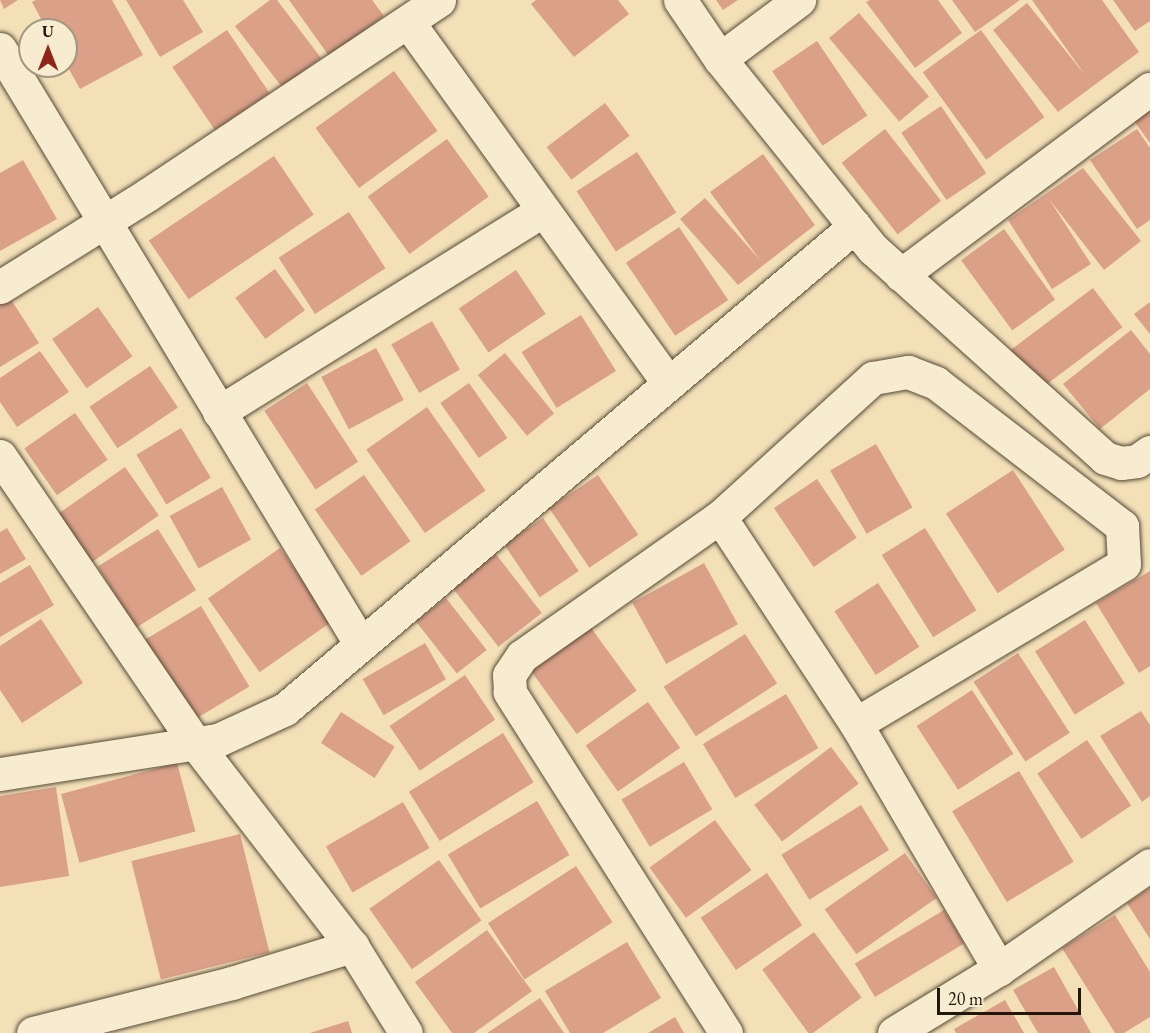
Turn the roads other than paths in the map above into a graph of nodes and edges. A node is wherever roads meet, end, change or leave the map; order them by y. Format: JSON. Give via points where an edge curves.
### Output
{"nodes":[{"id":1,"x":439,"y":0,"type":"edge"},
{"id":2,"x":680,"y":0,"type":"edge"},
{"id":3,"x":799,"y":0,"type":"edge"},
{"id":4,"x":408,"y":21,"type":"junction"},
{"id":5,"x":0,"y":49,"type":"edge"},
{"id":6,"x":720,"y":59,"type":"junction"},
{"id":7,"x":1150,"y":89,"type":"edge"},
{"id":8,"x":543,"y":210,"type":"junction"},
{"id":9,"x":103,"y":223,"type":"junction"},
{"id":10,"x":855,"y":226,"type":"junction"},
{"id":11,"x":901,"y":275,"type":"junction"},
{"id":12,"x":0,"y":287,"type":"edge"},
{"id":13,"x":668,"y":383,"type":"junction"},
{"id":14,"x":219,"y":412,"type":"junction"},
{"id":15,"x":0,"y":456,"type":"edge"},
{"id":16,"x":1143,"y":457,"type":"edge"},
{"id":17,"x":720,"y":517,"type":"junction"},
{"id":18,"x":360,"y":643,"type":"junction"},
{"id":19,"x":856,"y":724,"type":"junction"},
{"id":20,"x":195,"y":743,"type":"junction"},
{"id":21,"x":0,"y":774,"type":"edge"},
{"id":22,"x":1150,"y":865,"type":"edge"},
{"id":23,"x":352,"y":946,"type":"junction"},
{"id":24,"x":999,"y":969,"type":"junction"},
{"id":25,"x":33,"y":1033,"type":"edge"},
{"id":26,"x":406,"y":1033,"type":"edge"},
{"id":27,"x":726,"y":1033,"type":"edge"},
{"id":28,"x":894,"y":1033,"type":"edge"}],
"edges":[{"from":1,"to":4,"type":"street"},
{"from":2,"to":6,"type":"street"},
{"from":3,"to":6,"type":"street"},
{"from":4,"to":8,"type":"street"},
{"from":4,"to":9,"type":"street"},
{"from":5,"to":9,"type":"street"},
{"from":6,"to":10,"type":"street"},
{"from":7,"to":11,"type":"street"},
{"from":8,"to":13,"type":"street"},
{"from":8,"to":14,"type":"street"},
{"from":9,"to":12,"type":"street"},
{"from":9,"to":14,"type":"street"},
{"from":10,"to":11,"type":"street"},
{"from":10,"to":13,"type":"street"},
{"from":11,"to":16,"type":"street","via":[[1105,458],[1121,464]]},
{"from":13,"to":18,"type":"street"},
{"from":14,"to":18,"type":"street"},
{"from":15,"to":20,"type":"street"},
{"from":17,"to":19,"type":"street"},
{"from":17,"to":19,"type":"street","via":[[873,378],[908,372],[936,382],[1122,526],[1124,564]]},
{"from":17,"to":27,"type":"street","via":[[522,656],[509,675],[510,692]]},
{"from":18,"to":20,"type":"street","via":[[285,710],[218,740]]},
{"from":19,"to":24,"type":"street"},
{"from":20,"to":21,"type":"street"},
{"from":20,"to":23,"type":"street"},
{"from":22,"to":24,"type":"street"},
{"from":23,"to":25,"type":"street","via":[[232,983]]},
{"from":23,"to":26,"type":"street"},
{"from":24,"to":28,"type":"street"}]}
